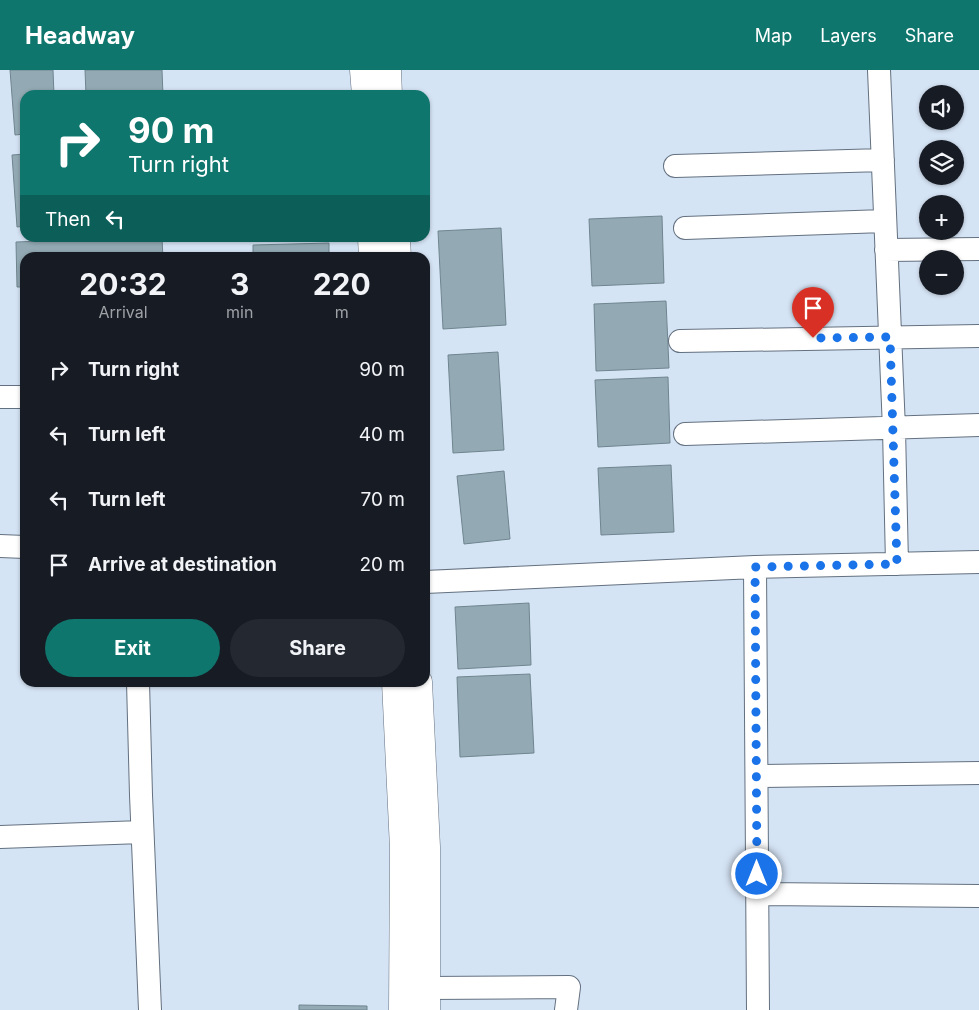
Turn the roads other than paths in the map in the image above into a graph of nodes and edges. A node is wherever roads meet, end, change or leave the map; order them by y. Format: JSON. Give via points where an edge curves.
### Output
{"nodes":[{"id":1,"x":364,"y":70,"type":"edge"},
{"id":2,"x":387,"y":70,"type":"edge"},
{"id":3,"x":879,"y":70,"type":"edge"},
{"id":4,"x":366,"y":90,"type":"edge"},
{"id":5,"x":388,"y":90,"type":"edge"},
{"id":6,"x":883,"y":160,"type":"junction"},
{"id":7,"x":675,"y":166,"type":"dead end"},
{"id":8,"x":884,"y":221,"type":"junction"},
{"id":9,"x":684,"y":228,"type":"dead end"},
{"id":10,"x":979,"y":248,"type":"edge"},
{"id":11,"x":886,"y":250,"type":"junction"},
{"id":12,"x":979,"y":336,"type":"edge"},
{"id":13,"x":890,"y":337,"type":"junction"},
{"id":14,"x":680,"y":341,"type":"dead end"},
{"id":15,"x":0,"y":397,"type":"edge"},
{"id":16,"x":20,"y":397,"type":"edge"},
{"id":17,"x":979,"y":425,"type":"edge"},
{"id":18,"x":894,"y":429,"type":"junction"},
{"id":19,"x":685,"y":434,"type":"dead end"},
{"id":20,"x":0,"y":546,"type":"edge"},
{"id":21,"x":20,"y":547,"type":"edge"},
{"id":22,"x":979,"y":562,"type":"edge"},
{"id":23,"x":897,"y":564,"type":"junction"},
{"id":24,"x":755,"y":567,"type":"junction"},
{"id":25,"x":430,"y":582,"type":"edge"},
{"id":26,"x":138,"y":687,"type":"edge"},
{"id":27,"x":396,"y":687,"type":"edge"},
{"id":28,"x":418,"y":687,"type":"edge"},
{"id":29,"x":979,"y":773,"type":"edge"},
{"id":30,"x":757,"y":776,"type":"junction"},
{"id":31,"x":142,"y":832,"type":"junction"},
{"id":32,"x":0,"y":837,"type":"edge"},
{"id":33,"x":757,"y":894,"type":"junction"},
{"id":34,"x":979,"y":896,"type":"edge"},
{"id":35,"x":426,"y":999,"type":"edge"},
{"id":36,"x":150,"y":1010,"type":"edge"},
{"id":37,"x":403,"y":1010,"type":"edge"},
{"id":38,"x":566,"y":1010,"type":"edge"},
{"id":39,"x":758,"y":1010,"type":"edge"}],
"edges":[{"from":1,"to":4,"type":"street"},
{"from":2,"to":5,"type":"street"},
{"from":3,"to":6,"type":"street"},
{"from":6,"to":7,"type":"street"},
{"from":6,"to":8,"type":"street"},
{"from":8,"to":9,"type":"street"},
{"from":8,"to":11,"type":"street"},
{"from":10,"to":11,"type":"street"},
{"from":11,"to":13,"type":"street"},
{"from":12,"to":13,"type":"street"},
{"from":13,"to":14,"type":"street"},
{"from":13,"to":18,"type":"street"},
{"from":15,"to":16,"type":"street"},
{"from":17,"to":18,"type":"street"},
{"from":18,"to":19,"type":"street"},
{"from":18,"to":23,"type":"street"},
{"from":20,"to":21,"type":"street"},
{"from":22,"to":23,"type":"street"},
{"from":23,"to":24,"type":"street"},
{"from":24,"to":25,"type":"street"},
{"from":24,"to":30,"type":"street"},
{"from":26,"to":31,"type":"street"},
{"from":27,"to":37,"type":"street","via":[[404,848]]},
{"from":28,"to":35,"type":"street","via":[[426,847]]},
{"from":29,"to":30,"type":"street"},
{"from":30,"to":33,"type":"street"},
{"from":31,"to":32,"type":"street"},
{"from":31,"to":36,"type":"street"},
{"from":33,"to":34,"type":"street"},
{"from":33,"to":39,"type":"street"},
{"from":35,"to":38,"type":"street","via":[[569,987]]}]}
